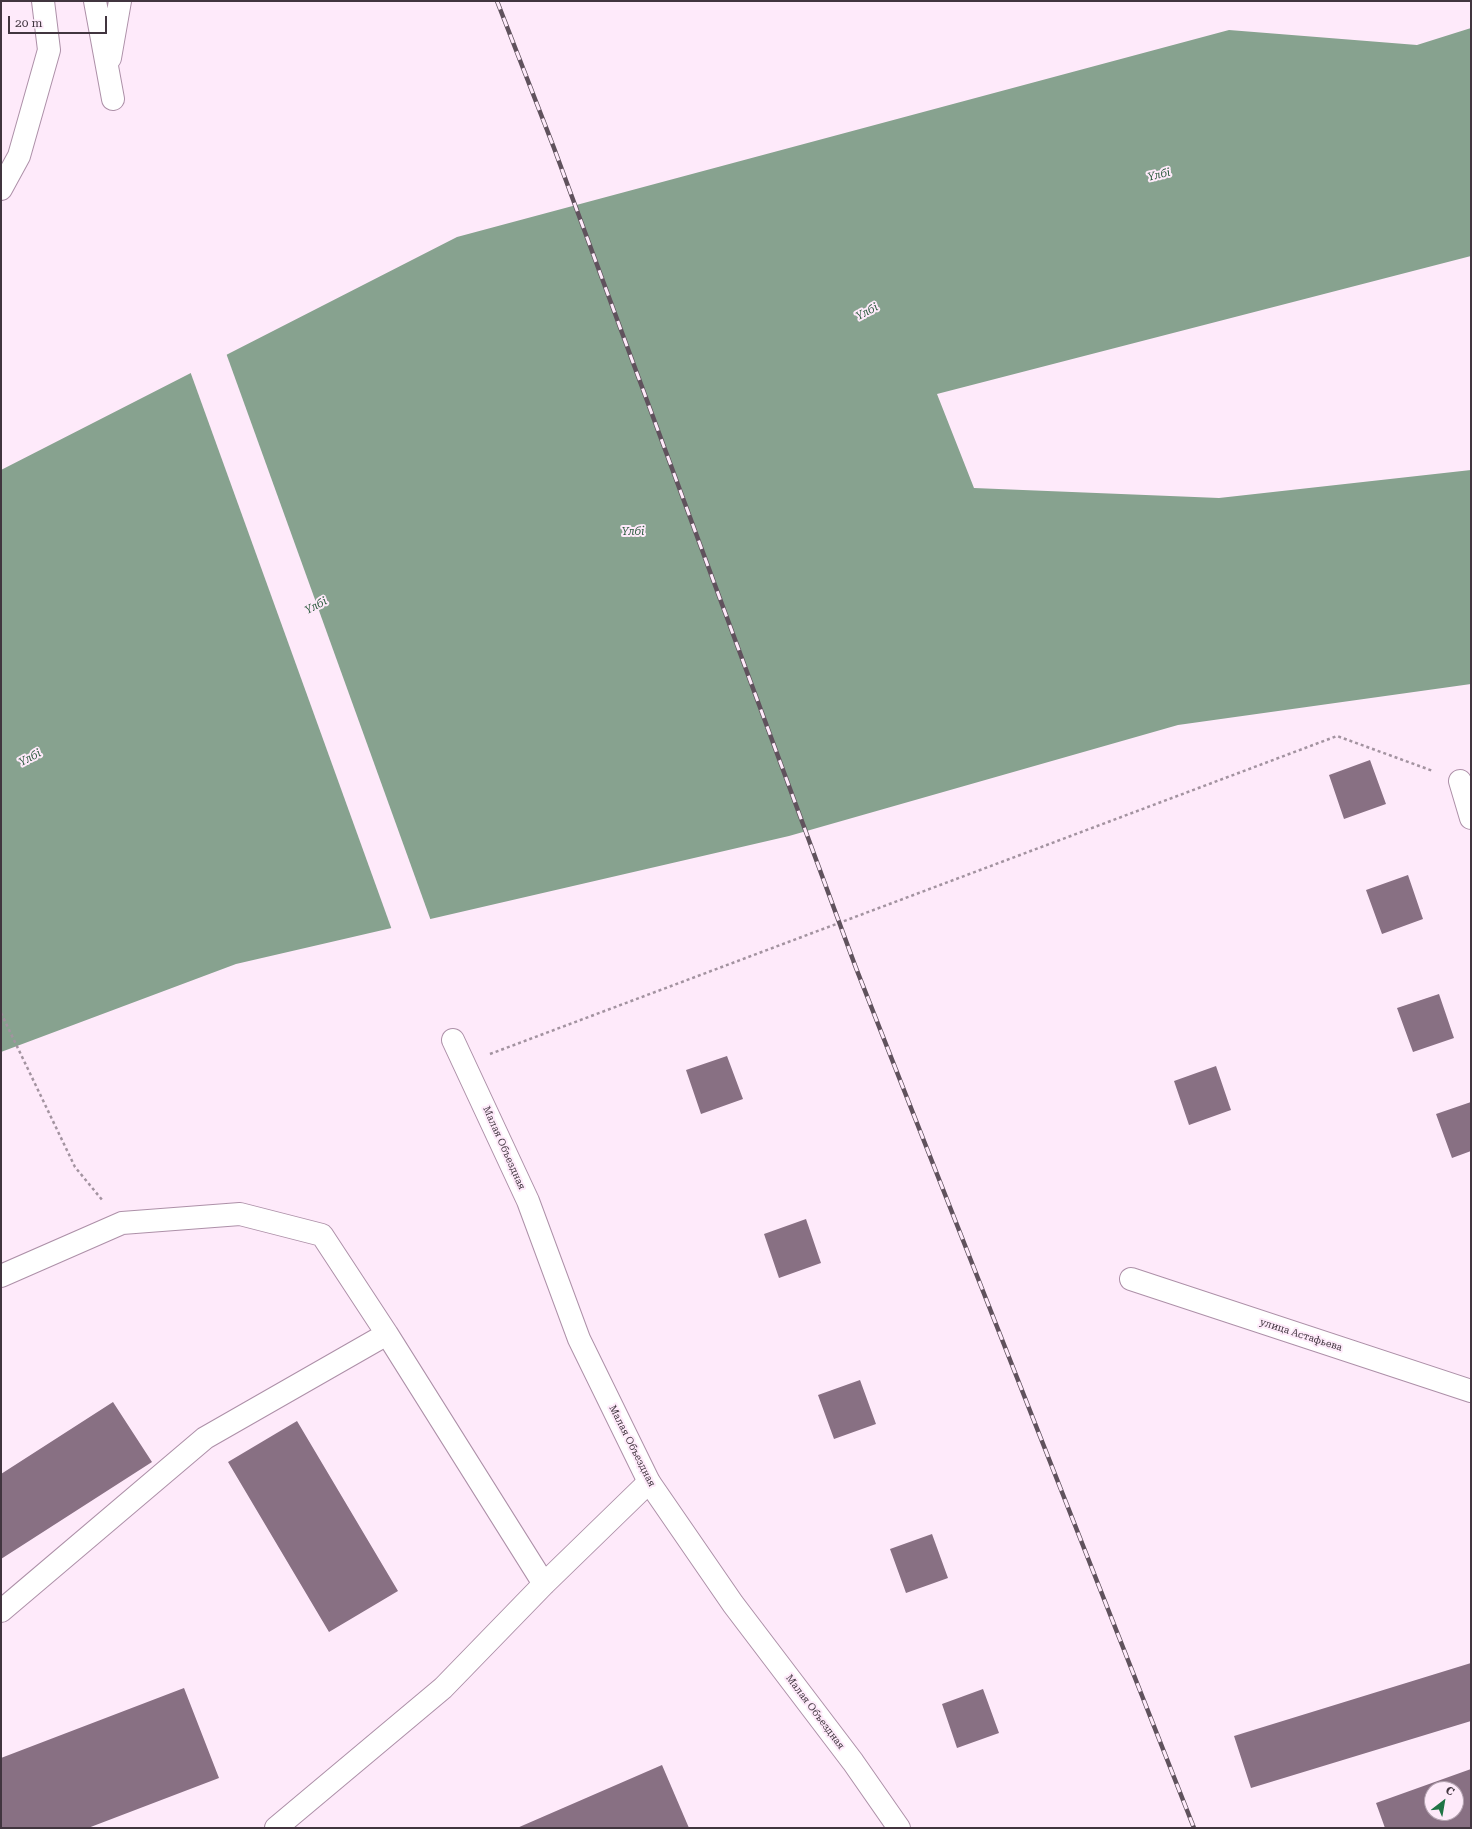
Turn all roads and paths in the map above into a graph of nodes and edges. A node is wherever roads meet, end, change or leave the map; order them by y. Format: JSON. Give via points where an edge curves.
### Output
{"nodes":[{"id":1,"x":43,"y":1,"type":"edge"},
{"id":2,"x":94,"y":1,"type":"edge"},
{"id":3,"x":120,"y":1,"type":"edge"},
{"id":4,"x":108,"y":69,"type":"junction"},
{"id":5,"x":113,"y":99,"type":"dead end"},
{"id":6,"x":1,"y":189,"type":"edge"},
{"id":7,"x":1460,"y":781,"type":"joint"},
{"id":8,"x":1471,"y":818,"type":"edge"},
{"id":9,"x":1,"y":1012,"type":"edge"},
{"id":10,"x":454,"y":1040,"type":"dead end"},
{"id":11,"x":465,"y":1063,"type":"junction"},
{"id":12,"x":122,"y":1223,"type":"junction"},
{"id":13,"x":1,"y":1276,"type":"edge"},
{"id":14,"x":1131,"y":1279,"type":"dead end"},
{"id":15,"x":387,"y":1334,"type":"junction"},
{"id":16,"x":1471,"y":1391,"type":"edge"},
{"id":17,"x":648,"y":1482,"type":"junction"},
{"id":18,"x":544,"y":1584,"type":"junction"},
{"id":19,"x":1,"y":1611,"type":"edge"},
{"id":20,"x":276,"y":1828,"type":"edge"},
{"id":21,"x":899,"y":1828,"type":"edge"}],
"edges":[{"from":1,"to":6,"type":"main road","via":[[49,50],[19,156]]},
{"from":2,"to":4,"type":"main road"},
{"from":3,"to":4,"type":"main road"},
{"from":4,"to":5,"type":"main road"},
{"from":7,"to":8,"type":"main road"},
{"from":7,"to":11,"type":"path","via":[[1338,736]]},
{"from":9,"to":12,"type":"path","via":[[75,1167]]},
{"from":10,"to":11,"type":"main road","name":"Малая Объездная"},
{"from":11,"to":17,"type":"main road","name":"Малая Объездная","via":[[528,1201],[579,1339]]},
{"from":12,"to":13,"type":"main road"},
{"from":12,"to":15,"type":"main road","via":[[240,1214],[322,1235]]},
{"from":14,"to":16,"type":"main road","name":"улица Астафьева"},
{"from":15,"to":18,"type":"main road"},
{"from":15,"to":19,"type":"main road","via":[[205,1438]]},
{"from":17,"to":18,"type":"main road"},
{"from":17,"to":21,"type":"main road","name":"Малая Объездная","via":[[733,1604],[853,1762]]},
{"from":18,"to":20,"type":"main road","via":[[443,1688]]}]}
